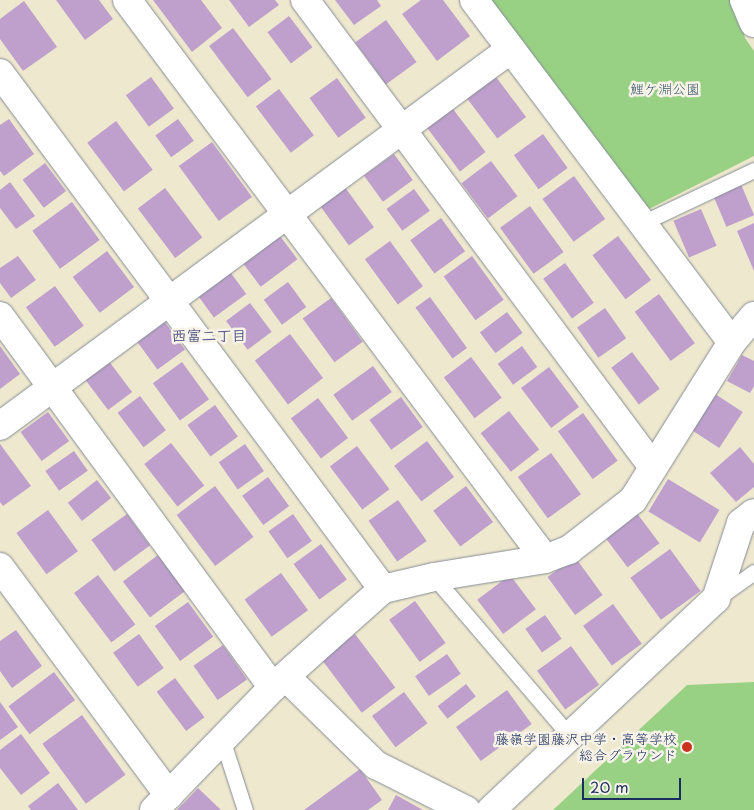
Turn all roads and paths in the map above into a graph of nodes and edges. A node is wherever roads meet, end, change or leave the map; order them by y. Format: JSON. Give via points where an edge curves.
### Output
{"nodes":[{"id":1,"x":127,"y":0,"type":"edge"},
{"id":2,"x":305,"y":0,"type":"edge"},
{"id":3,"x":474,"y":0,"type":"edge"},
{"id":4,"x":744,"y":0,"type":"edge"},
{"id":5,"x":754,"y":22,"type":"edge"},
{"id":6,"x":511,"y":49,"type":"junction"},
{"id":7,"x":0,"y":73,"type":"edge"},
{"id":8,"x":402,"y":130,"type":"junction"},
{"id":9,"x":754,"y":170,"type":"edge"},
{"id":10,"x":287,"y":214,"type":"junction"},
{"id":11,"x":642,"y":223,"type":"junction"},
{"id":12,"x":169,"y":301,"type":"junction"},
{"id":13,"x":0,"y":316,"type":"edge"},
{"id":14,"x":754,"y":316,"type":"edge"},
{"id":15,"x":732,"y":342,"type":"junction"},
{"id":16,"x":52,"y":387,"type":"junction"},
{"id":17,"x":0,"y":426,"type":"edge"},
{"id":18,"x":653,"y":467,"type":"junction"},
{"id":19,"x":754,"y":513,"type":"edge"},
{"id":20,"x":545,"y":559,"type":"junction"},
{"id":21,"x":0,"y":567,"type":"edge"},
{"id":22,"x":754,"y":572,"type":"edge"},
{"id":23,"x":434,"y":577,"type":"junction"},
{"id":24,"x":383,"y":589,"type":"junction"},
{"id":25,"x":716,"y":599,"type":"junction"},
{"id":26,"x":280,"y":682,"type":"junction"},
{"id":27,"x":570,"y":736,"type":"junction"},
{"id":28,"x":223,"y":742,"type":"junction"},
{"id":29,"x":161,"y":802,"type":"edge"},
{"id":30,"x":244,"y":810,"type":"edge"},
{"id":31,"x":466,"y":810,"type":"edge"},
{"id":32,"x":491,"y":810,"type":"edge"}],
"edges":[{"from":1,"to":10,"type":"street"},
{"from":2,"to":8,"type":"street"},
{"from":3,"to":6,"type":"street"},
{"from":4,"to":5,"type":"street"},
{"from":6,"to":8,"type":"street"},
{"from":6,"to":11,"type":"street"},
{"from":7,"to":12,"type":"street"},
{"from":8,"to":10,"type":"street"},
{"from":8,"to":18,"type":"street"},
{"from":9,"to":11,"type":"lane"},
{"from":10,"to":12,"type":"street"},
{"from":10,"to":20,"type":"street"},
{"from":11,"to":15,"type":"street"},
{"from":12,"to":16,"type":"street"},
{"from":12,"to":24,"type":"street"},
{"from":13,"to":16,"type":"street"},
{"from":14,"to":15,"type":"street"},
{"from":15,"to":18,"type":"street"},
{"from":16,"to":17,"type":"street"},
{"from":16,"to":26,"type":"street"},
{"from":18,"to":20,"type":"street","via":[[633,500],[569,550]]},
{"from":19,"to":25,"type":"street","via":[[741,523]]},
{"from":20,"to":23,"type":"street"},
{"from":21,"to":29,"type":"street"},
{"from":22,"to":25,"type":"lane"},
{"from":23,"to":24,"type":"street"},
{"from":23,"to":27,"type":"lane"},
{"from":24,"to":26,"type":"street"},
{"from":25,"to":27,"type":"street"},
{"from":26,"to":28,"type":"street"},
{"from":26,"to":31,"type":"street","via":[[376,765]]},
{"from":27,"to":32,"type":"street"},
{"from":28,"to":29,"type":"street"},
{"from":28,"to":30,"type":"lane"}]}
